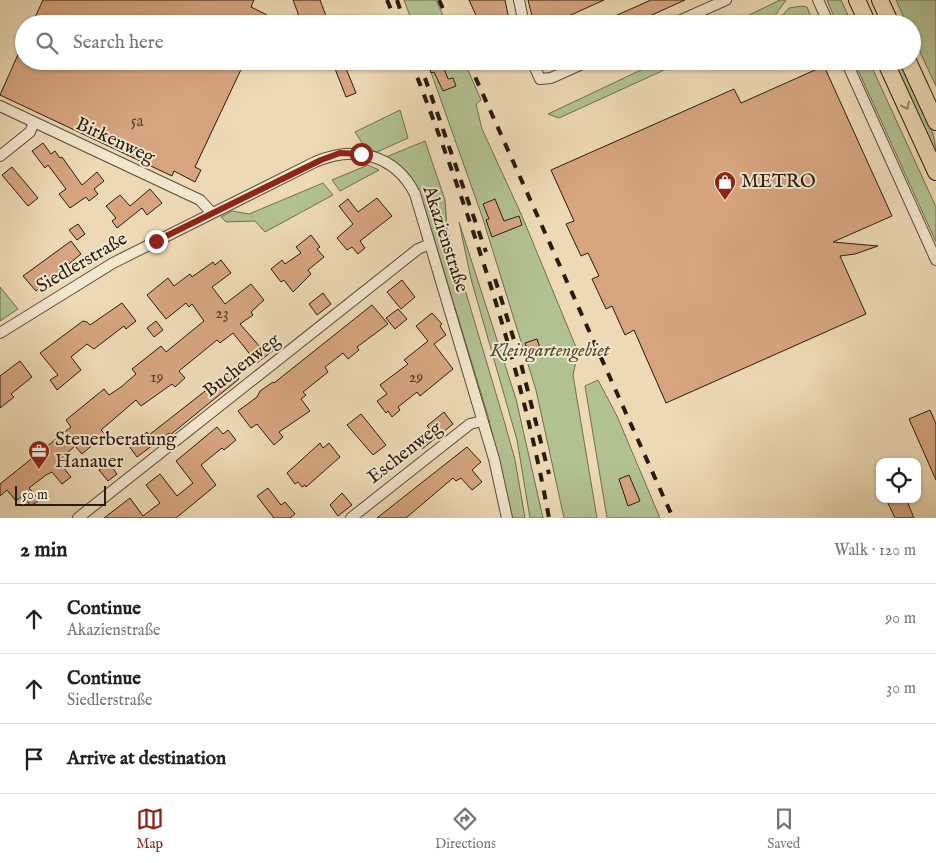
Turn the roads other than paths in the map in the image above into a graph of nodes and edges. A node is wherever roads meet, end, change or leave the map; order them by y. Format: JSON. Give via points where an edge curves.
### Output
{"nodes":[{"id":1,"x":519,"y":0,"type":"edge"},
{"id":2,"x":726,"y":0,"type":"edge"},
{"id":3,"x":818,"y":0,"type":"edge"},
{"id":4,"x":857,"y":0,"type":"edge"},
{"id":5,"x":880,"y":0,"type":"edge"},
{"id":6,"x":522,"y":15,"type":"edge"},
{"id":7,"x":692,"y":15,"type":"edge"},
{"id":8,"x":825,"y":15,"type":"edge"},
{"id":9,"x":864,"y":15,"type":"edge"},
{"id":10,"x":887,"y":15,"type":"edge"},
{"id":11,"x":534,"y":70,"type":"edge"},
{"id":12,"x":568,"y":70,"type":"edge"},
{"id":13,"x":850,"y":70,"type":"edge"},
{"id":14,"x":889,"y":70,"type":"edge"},
{"id":15,"x":912,"y":70,"type":"edge"},
{"id":16,"x":0,"y":106,"type":"edge"},
{"id":17,"x":34,"y":122,"type":"junction"},
{"id":18,"x":936,"y":122,"type":"edge"},
{"id":19,"x":0,"y":156,"type":"edge"},
{"id":20,"x":936,"y":172,"type":"edge"},
{"id":21,"x":211,"y":212,"type":"junction"},
{"id":22,"x":430,"y":244,"type":"junction"},
{"id":23,"x":936,"y":260,"type":"edge"},
{"id":24,"x":0,"y":333,"type":"edge"},
{"id":25,"x":482,"y":421,"type":"junction"},
{"id":26,"x":78,"y":518,"type":"edge"},
{"id":27,"x":351,"y":518,"type":"edge"},
{"id":28,"x":506,"y":518,"type":"edge"}],
"edges":[{"from":1,"to":6,"type":"street"},
{"from":2,"to":7,"type":"street"},
{"from":3,"to":8,"type":"street"},
{"from":4,"to":9,"type":"highway"},
{"from":5,"to":10,"type":"highway"},
{"from":11,"to":12,"type":"street","via":[[540,79]]},
{"from":13,"to":23,"type":"street"},
{"from":14,"to":20,"type":"highway","one_way":true},
{"from":15,"to":18,"type":"highway"},
{"from":16,"to":17,"type":"street","name":"Birkenweg"},
{"from":17,"to":19,"type":"street","via":[[30,132]]},
{"from":17,"to":21,"type":"street","name":"Birkenweg","via":[[200,200]]},
{"from":21,"to":22,"type":"street","name":"Akazienstraße","via":[[326,158],[340,153],[361,154],[385,163],[406,180],[415,194]]},
{"from":21,"to":24,"type":"street","name":"Siedlerstraße","via":[[113,263]]},
{"from":22,"to":25,"type":"street","name":"Akazienstraße"},
{"from":22,"to":26,"type":"street","name":"Buchenweg","via":[[418,249]]},
{"from":25,"to":27,"type":"street","name":"Eschenweg","via":[[470,424]]},
{"from":25,"to":28,"type":"street","name":"Akazienstraße"}]}
